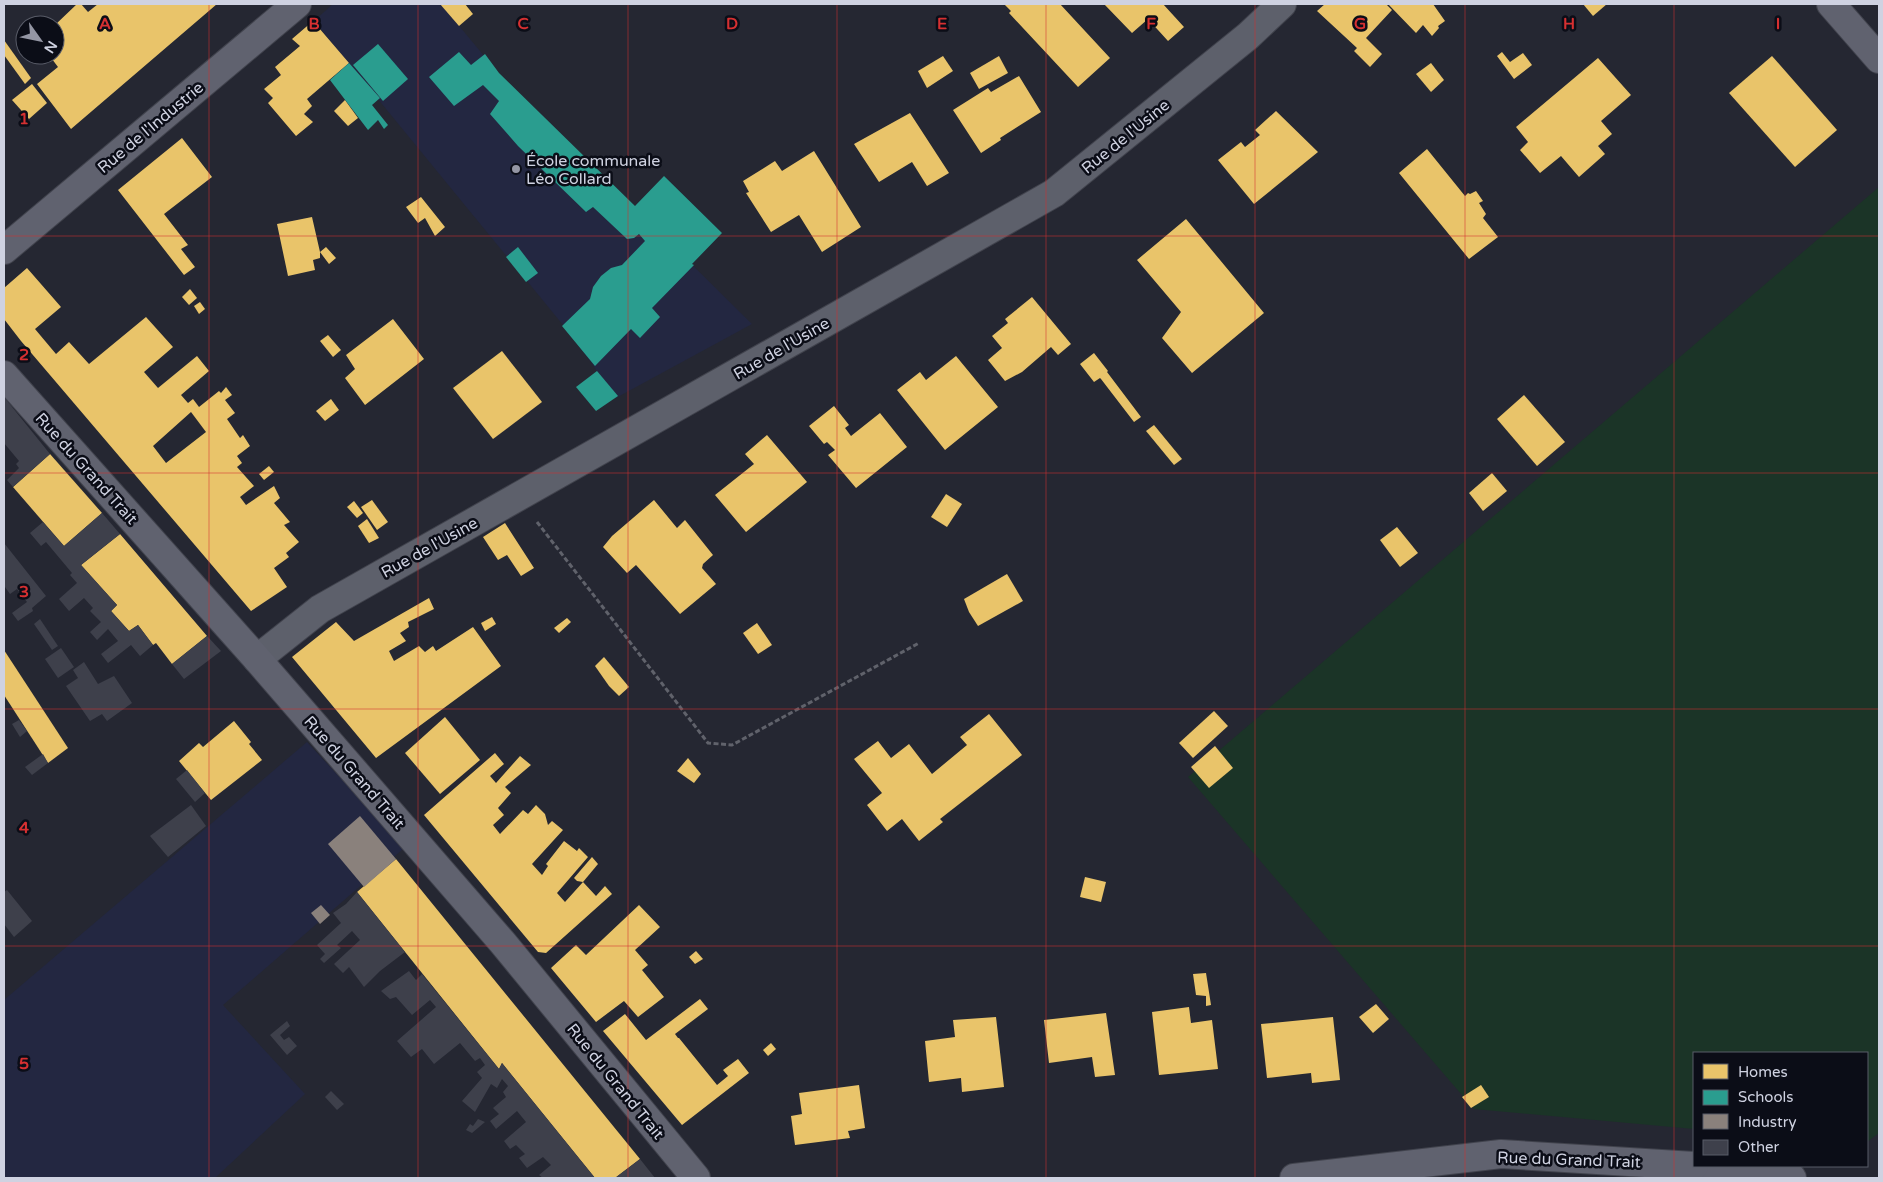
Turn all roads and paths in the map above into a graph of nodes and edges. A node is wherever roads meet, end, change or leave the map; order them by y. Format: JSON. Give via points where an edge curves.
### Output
{"nodes":[{"id":1,"x":296,"y":4,"type":"edge"},
{"id":2,"x":1282,"y":4,"type":"edge"},
{"id":3,"x":1831,"y":4,"type":"edge"},
{"id":4,"x":1879,"y":59,"type":"edge"},
{"id":5,"x":4,"y":250,"type":"edge"},
{"id":6,"x":4,"y":375,"type":"edge"},
{"id":7,"x":518,"y":497,"type":"junction"},
{"id":8,"x":919,"y":643,"type":"dead end"},
{"id":9,"x":257,"y":659,"type":"junction"},
{"id":10,"x":1693,"y":1166,"type":"edge"},
{"id":11,"x":1703,"y":1167,"type":"edge"},
{"id":12,"x":696,"y":1178,"type":"edge"},
{"id":13,"x":1294,"y":1178,"type":"edge"},
{"id":14,"x":1792,"y":1178,"type":"edge"}],
"edges":[{"from":1,"to":5,"type":"street","name":"Rue de l'Industrie"},
{"from":2,"to":7,"type":"street","name":"Rue de l'Usine","via":[[1248,36],[1054,193]]},
{"from":3,"to":4,"type":"street"},
{"from":6,"to":9,"type":"street","name":"Rue du Grand Trait"},
{"from":7,"to":8,"type":"path","via":[[708,743],[732,745]]},
{"from":7,"to":9,"type":"street","name":"Rue de l'Usine","via":[[320,609]]},
{"from":9,"to":12,"type":"street","name":"Rue du Grand Trait","via":[[503,943]]},
{"from":10,"to":13,"type":"street","name":"Rue du Grand Trait","via":[[1501,1154]]},
{"from":11,"to":14,"type":"street","name":"Rue du Grand Trait"}]}
